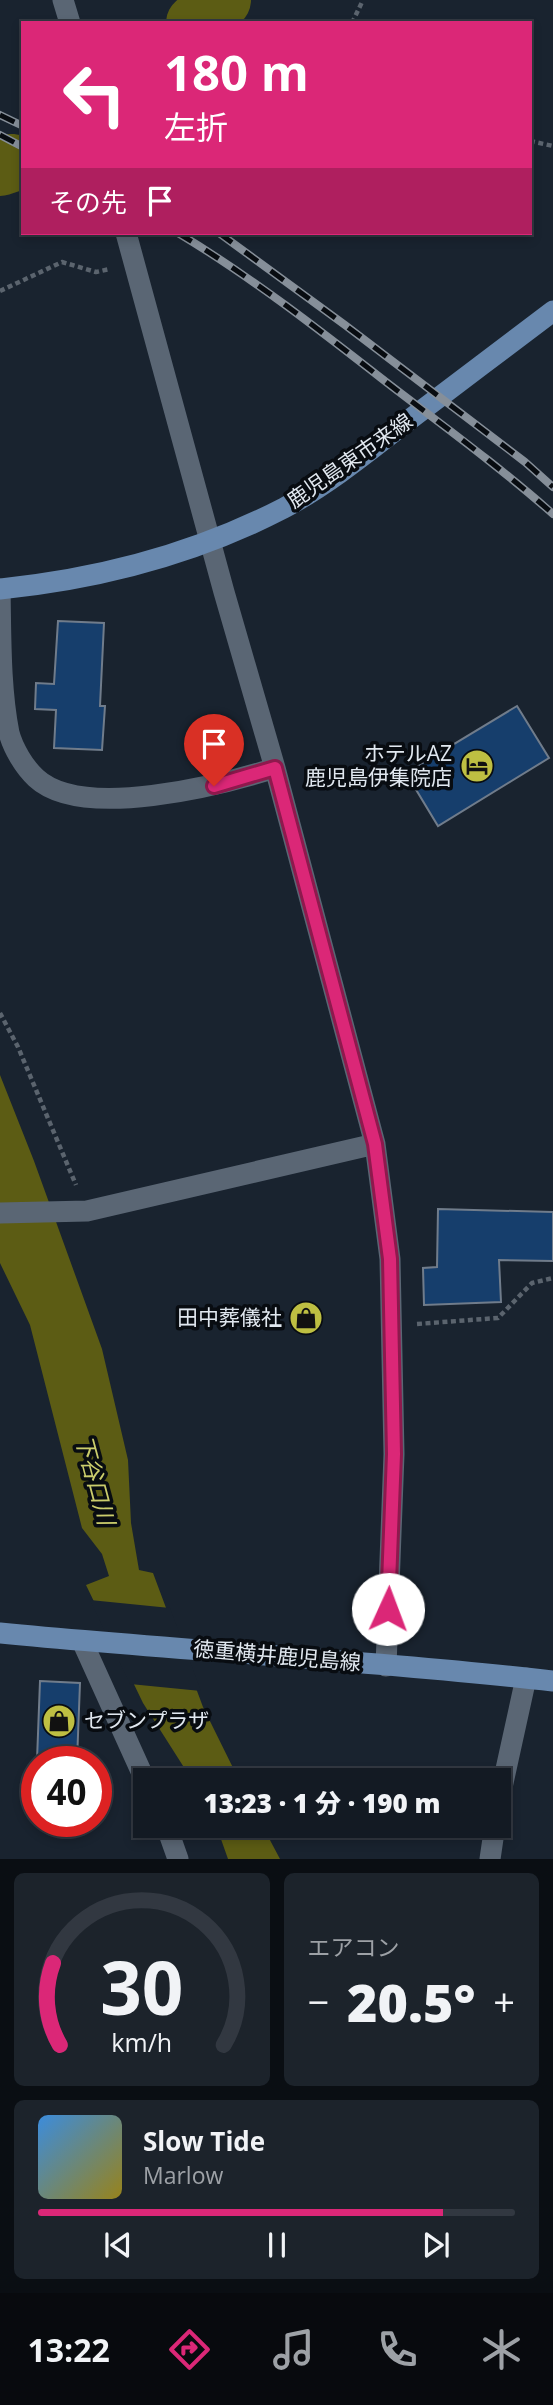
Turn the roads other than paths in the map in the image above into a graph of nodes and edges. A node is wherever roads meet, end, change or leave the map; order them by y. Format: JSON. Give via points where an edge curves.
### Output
{"nodes":[{"id":1,"x":64,"y":0,"type":"edge"},
{"id":2,"x":69,"y":21,"type":"edge"},
{"id":3,"x":127,"y":235,"type":"edge"},
{"id":4,"x":553,"y":311,"type":"edge"},
{"id":5,"x":0,"y":589,"type":"edge"},
{"id":6,"x":275,"y":768,"type":"junction"},
{"id":7,"x":375,"y":1144,"type":"junction"},
{"id":8,"x":0,"y":1213,"type":"edge"},
{"id":9,"x":0,"y":1633,"type":"edge"},
{"id":10,"x":90,"y":1642,"type":"junction"},
{"id":11,"x":386,"y":1666,"type":"junction"},
{"id":12,"x":526,"y":1678,"type":"junction"},
{"id":13,"x":553,"y":1681,"type":"edge"},
{"id":14,"x":140,"y":1768,"type":"edge"},
{"id":15,"x":506,"y":1768,"type":"edge"},
{"id":16,"x":171,"y":1838,"type":"edge"},
{"id":17,"x":493,"y":1838,"type":"edge"},
{"id":18,"x":178,"y":1859,"type":"edge"},
{"id":19,"x":490,"y":1859,"type":"edge"}],
"edges":[{"from":1,"to":2,"type":"street"},
{"from":3,"to":6,"type":"street"},
{"from":4,"to":5,"type":"main road","name":"鹿児島東市来線","via":[[349,467],[286,507],[227,535],[158,559],[84,577]]},
{"from":5,"to":6,"type":"street","via":[[1,681],[9,733],[19,757],[37,779],[65,793],[106,799],[197,790]]},
{"from":6,"to":7,"type":"street"},
{"from":7,"to":8,"type":"street","via":[[80,1211]]},
{"from":7,"to":11,"type":"street","via":[[390,1259],[394,1454]]},
{"from":9,"to":10,"type":"main road","name":"徳重横井鹿児島線"},
{"from":10,"to":11,"type":"main road","name":"徳重横井鹿児島線"},
{"from":10,"to":14,"type":"street"},
{"from":11,"to":12,"type":"main road","name":"徳重横井鹿児島線"},
{"from":12,"to":13,"type":"main road","name":"徳重横井鹿児島線"},
{"from":12,"to":15,"type":"street"},
{"from":16,"to":18,"type":"street"},
{"from":17,"to":19,"type":"street"}]}
